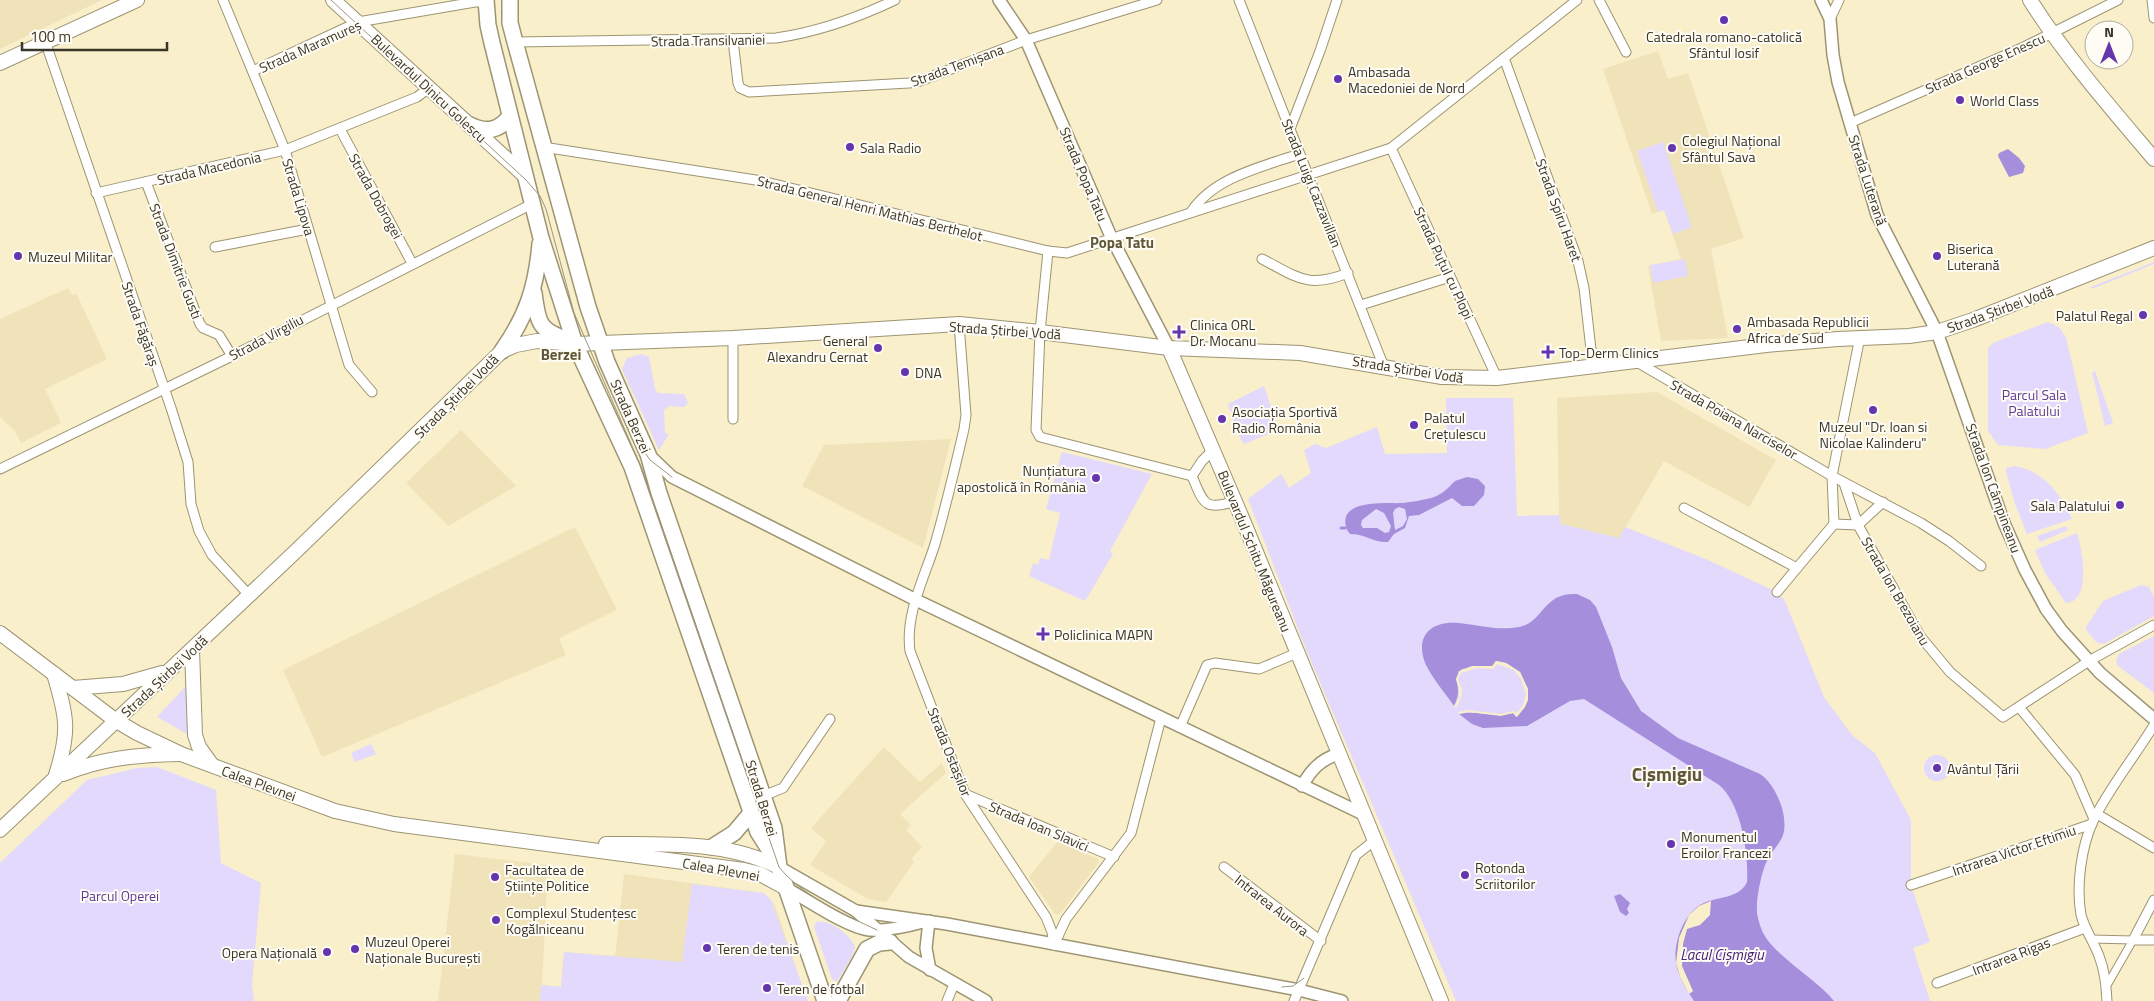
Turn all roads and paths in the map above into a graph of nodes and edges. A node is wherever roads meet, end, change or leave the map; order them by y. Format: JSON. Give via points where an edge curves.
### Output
{"nodes":[{"id":1,"x":138,"y":0,"type":"edge"},
{"id":2,"x":223,"y":0,"type":"edge"},
{"id":3,"x":333,"y":0,"type":"edge"},
{"id":4,"x":510,"y":0,"type":"edge"},
{"id":5,"x":895,"y":0,"type":"edge"},
{"id":6,"x":999,"y":0,"type":"edge"},
{"id":7,"x":1157,"y":0,"type":"edge"},
{"id":8,"x":1239,"y":0,"type":"edge"},
{"id":9,"x":1337,"y":0,"type":"edge"},
{"id":10,"x":1577,"y":0,"type":"edge"},
{"id":11,"x":1599,"y":0,"type":"edge"},
{"id":12,"x":1821,"y":0,"type":"edge"},
{"id":13,"x":1839,"y":0,"type":"edge"},
{"id":14,"x":2030,"y":0,"type":"edge"},
{"id":15,"x":2118,"y":0,"type":"edge"},
{"id":16,"x":2152,"y":0,"type":"edge"},
{"id":17,"x":486,"y":1,"type":"edge"},
{"id":18,"x":2154,"y":18,"type":"edge"},
{"id":19,"x":1830,"y":19,"type":"junction"},
{"id":20,"x":358,"y":22,"type":"junction"},
{"id":21,"x":2052,"y":33,"type":"junction"},
{"id":22,"x":733,"y":40,"type":"junction"},
{"id":23,"x":1026,"y":40,"type":"junction"},
{"id":24,"x":44,"y":41,"type":"junction"},
{"id":25,"x":515,"y":42,"type":"junction"},
{"id":26,"x":1626,"y":52,"type":"dead end"},
{"id":27,"x":1504,"y":58,"type":"junction"},
{"id":28,"x":0,"y":63,"type":"edge"},
{"id":29,"x":253,"y":71,"type":"junction"},
{"id":30,"x":430,"y":88,"type":"junction"},
{"id":31,"x":510,"y":116,"type":"junction"},
{"id":32,"x":1850,"y":123,"type":"junction"},
{"id":33,"x":470,"y":125,"type":"junction"},
{"id":34,"x":340,"y":129,"type":"junction"},
{"id":35,"x":1290,"y":129,"type":"junction"},
{"id":36,"x":543,"y":147,"type":"junction"},
{"id":37,"x":1391,"y":148,"type":"junction"},
{"id":38,"x":285,"y":150,"type":"junction"},
{"id":39,"x":1300,"y":154,"type":"junction"},
{"id":40,"x":2154,"y":159,"type":"edge"},
{"id":41,"x":1308,"y":174,"type":"junction"},
{"id":42,"x":524,"y":175,"type":"junction"},
{"id":43,"x":146,"y":182,"type":"junction"},
{"id":44,"x":96,"y":193,"type":"junction"},
{"id":45,"x":532,"y":204,"type":"junction"},
{"id":46,"x":1191,"y":212,"type":"junction"},
{"id":47,"x":308,"y":229,"type":"junction"},
{"id":48,"x":541,"y":238,"type":"junction"},
{"id":49,"x":1112,"y":239,"type":"junction"},
{"id":50,"x":215,"y":247,"type":"dead end"},
{"id":51,"x":2154,"y":248,"type":"edge"},
{"id":52,"x":1048,"y":251,"type":"junction"},
{"id":53,"x":1262,"y":259,"type":"dead end"},
{"id":54,"x":412,"y":263,"type":"junction"},
{"id":55,"x":1348,"y":273,"type":"junction"},
{"id":56,"x":1450,"y":276,"type":"junction"},
{"id":57,"x":533,"y":291,"type":"junction"},
{"id":58,"x":331,"y":304,"type":"junction"},
{"id":59,"x":1361,"y":305,"type":"junction"},
{"id":60,"x":959,"y":324,"type":"junction"},
{"id":61,"x":1040,"y":332,"type":"junction"},
{"id":62,"x":1937,"y":332,"type":"junction"},
{"id":63,"x":1860,"y":337,"type":"junction"},
{"id":64,"x":733,"y":338,"type":"junction"},
{"id":65,"x":600,"y":343,"type":"junction"},
{"id":66,"x":575,"y":344,"type":"junction"},
{"id":67,"x":1169,"y":348,"type":"junction"},
{"id":68,"x":502,"y":351,"type":"junction"},
{"id":69,"x":232,"y":356,"type":"junction"},
{"id":70,"x":1637,"y":361,"type":"junction"},
{"id":71,"x":1384,"y":367,"type":"junction"},
{"id":72,"x":1593,"y":367,"type":"junction"},
{"id":73,"x":1497,"y":378,"type":"junction"},
{"id":74,"x":164,"y":388,"type":"junction"},
{"id":75,"x":372,"y":392,"type":"dead end"},
{"id":76,"x":734,"y":419,"type":"dead end"},
{"id":77,"x":1213,"y":450,"type":"junction"},
{"id":78,"x":648,"y":454,"type":"junction"},
{"id":79,"x":0,"y":469,"type":"edge"},
{"id":80,"x":1192,"y":476,"type":"junction"},
{"id":81,"x":1832,"y":476,"type":"junction"},
{"id":82,"x":672,"y":477,"type":"junction"},
{"id":83,"x":655,"y":478,"type":"junction"},
{"id":84,"x":1844,"y":482,"type":"junction"},
{"id":85,"x":639,"y":490,"type":"junction"},
{"id":86,"x":1235,"y":501,"type":"junction"},
{"id":87,"x":1883,"y":502,"type":"junction"},
{"id":88,"x":1684,"y":508,"type":"dead end"},
{"id":89,"x":1834,"y":524,"type":"junction"},
{"id":90,"x":1858,"y":525,"type":"junction"},
{"id":91,"x":1981,"y":566,"type":"dead end"},
{"id":92,"x":1797,"y":568,"type":"junction"},
{"id":93,"x":1777,"y":592,"type":"dead end"},
{"id":94,"x":250,"y":595,"type":"junction"},
{"id":95,"x":916,"y":600,"type":"junction"},
{"id":96,"x":2154,"y":625,"type":"edge"},
{"id":97,"x":0,"y":633,"type":"edge"},
{"id":98,"x":192,"y":650,"type":"junction"},
{"id":99,"x":1296,"y":653,"type":"junction"},
{"id":100,"x":2088,"y":661,"type":"junction"},
{"id":101,"x":170,"y":670,"type":"junction"},
{"id":102,"x":54,"y":674,"type":"junction"},
{"id":103,"x":73,"y":688,"type":"junction"},
{"id":104,"x":2019,"y":707,"type":"junction"},
{"id":105,"x":1161,"y":718,"type":"junction"},
{"id":106,"x":830,"y":719,"type":"dead end"},
{"id":107,"x":2154,"y":719,"type":"edge"},
{"id":108,"x":115,"y":720,"type":"junction"},
{"id":109,"x":2154,"y":725,"type":"edge"},
{"id":110,"x":1180,"y":727,"type":"junction"},
{"id":111,"x":181,"y":754,"type":"junction"},
{"id":112,"x":1338,"y":754,"type":"junction"},
{"id":113,"x":213,"y":766,"type":"junction"},
{"id":114,"x":55,"y":777,"type":"junction"},
{"id":115,"x":1302,"y":786,"type":"junction"},
{"id":116,"x":965,"y":794,"type":"junction"},
{"id":117,"x":764,"y":796,"type":"junction"},
{"id":118,"x":751,"y":813,"type":"junction"},
{"id":119,"x":1365,"y":815,"type":"junction"},
{"id":120,"x":2094,"y":819,"type":"junction"},
{"id":121,"x":0,"y":830,"type":"edge"},
{"id":122,"x":1375,"y":840,"type":"junction"},
{"id":123,"x":554,"y":844,"type":"junction"},
{"id":124,"x":712,"y":848,"type":"junction"},
{"id":125,"x":2154,"y":848,"type":"edge"},
{"id":126,"x":1114,"y":857,"type":"junction"},
{"id":127,"x":780,"y":867,"type":"junction"},
{"id":128,"x":1224,"y":867,"type":"dead end"},
{"id":129,"x":1911,"y":885,"type":"dead end"},
{"id":130,"x":786,"y":888,"type":"junction"},
{"id":131,"x":2154,"y":900,"type":"edge"},
{"id":132,"x":856,"y":911,"type":"junction"},
{"id":133,"x":929,"y":921,"type":"junction"},
{"id":134,"x":2085,"y":928,"type":"junction"},
{"id":135,"x":877,"y":930,"type":"junction"},
{"id":136,"x":2091,"y":939,"type":"junction"},
{"id":137,"x":2134,"y":940,"type":"junction"},
{"id":138,"x":2154,"y":940,"type":"edge"},
{"id":139,"x":1320,"y":941,"type":"junction"},
{"id":140,"x":890,"y":942,"type":"junction"},
{"id":141,"x":1054,"y":945,"type":"junction"},
{"id":142,"x":930,"y":970,"type":"junction"},
{"id":143,"x":954,"y":984,"type":"junction"},
{"id":144,"x":1937,"y":984,"type":"dead end"},
{"id":145,"x":2106,"y":987,"type":"junction"},
{"id":146,"x":1296,"y":996,"type":"edge"},
{"id":147,"x":825,"y":1001,"type":"edge"},
{"id":148,"x":838,"y":1001,"type":"edge"},
{"id":149,"x":947,"y":1001,"type":"edge"},
{"id":150,"x":986,"y":1001,"type":"edge"},
{"id":151,"x":1342,"y":1001,"type":"edge"},
{"id":152,"x":1441,"y":1001,"type":"edge"},
{"id":153,"x":2107,"y":1001,"type":"edge"}],
"edges":[{"from":1,"to":24,"type":"main road"},
{"from":2,"to":29,"type":"street","name":"Strada Lipova"},
{"from":3,"to":20,"type":"main road","name":"Bulevardul Dinicu Golescu"},
{"from":4,"to":25,"type":"main road","name":"Strada Berzei","via":[[510,23]]},
{"from":5,"to":22,"type":"street","name":"Strada Transilvaniei","via":[[846,21],[802,34]]},
{"from":6,"to":23,"type":"street","name":"Strada Popa Tatu"},
{"from":7,"to":23,"type":"street","name":"Strada Temișana"},
{"from":8,"to":35,"type":"street","name":"Strada Luigi Cazzavillan"},
{"from":9,"to":35,"type":"street"},
{"from":10,"to":27,"type":"street","name":"Strada General Henri Mathias Berthelot"},
{"from":11,"to":26,"type":"street"},
{"from":12,"to":19,"type":"street","name":"Strada Luterană"},
{"from":13,"to":19,"type":"street"},
{"from":14,"to":21,"type":"main road"},
{"from":15,"to":21,"type":"street","name":"Strada George Enescu"},
{"from":16,"to":18,"type":"street"},
{"from":17,"to":20,"type":"street","name":"Strada Maramureș"},
{"from":17,"to":31,"type":"main road","name":"Strada Berzei","via":[[488,26]]},
{"from":19,"to":32,"type":"street","name":"Strada Luterană","via":[[1836,72]]},
{"from":20,"to":29,"type":"street","name":"Strada Maramureș"},
{"from":20,"to":30,"type":"main road","name":"Bulevardul Dinicu Golescu"},
{"from":21,"to":32,"type":"street","name":"Strada George Enescu"},
{"from":21,"to":40,"type":"main road"},
{"from":22,"to":23,"type":"street","name":"Strada Temișana","via":[[738,83],[749,92],[909,84]]},
{"from":22,"to":25,"type":"street","name":"Strada Transilvaniei"},
{"from":23,"to":49,"type":"street","name":"Strada Popa Tatu"},
{"from":24,"to":28,"type":"main road"},
{"from":24,"to":44,"type":"street","name":"Strada Făgăraș"},
{"from":25,"to":36,"type":"main road","name":"Strada Berzei"},
{"from":27,"to":37,"type":"street","name":"Strada General Henri Mathias Berthelot"},
{"from":27,"to":72,"type":"street","name":"Strada Spiru Haret","via":[[1580,268]]},
{"from":29,"to":38,"type":"street","name":"Strada Lipova"},
{"from":30,"to":33,"type":"main road","name":"Bulevardul Dinicu Golescu"},
{"from":30,"to":34,"type":"street","name":"Strada Macedonia","via":[[417,97]]},
{"from":31,"to":33,"type":"main road","via":[[499,127],[490,130],[479,130]]},
{"from":31,"to":42,"type":"main road","name":"Strada Berzei"},
{"from":32,"to":62,"type":"street","name":"Strada Luterană","via":[[1880,221]]},
{"from":33,"to":42,"type":"main road","name":"Bulevardul Dinicu Golescu"},
{"from":34,"to":38,"type":"street","name":"Strada Macedonia"},
{"from":34,"to":54,"type":"street","name":"Strada Dobrogei"},
{"from":35,"to":39,"type":"street","name":"Strada Luigi Cazzavillan"},
{"from":36,"to":52,"type":"street","name":"Strada General Henri Mathias Berthelot","via":[[762,181]]},
{"from":36,"to":65,"type":"main road","name":"Strada Berzei"},
{"from":37,"to":41,"type":"street","name":"Strada General Henri Mathias Berthelot"},
{"from":37,"to":56,"type":"street","name":"Strada Puțul cu Plopi"},
{"from":38,"to":43,"type":"street","name":"Strada Macedonia"},
{"from":38,"to":47,"type":"street","name":"Strada Lipova"},
{"from":39,"to":41,"type":"street","name":"Strada Luigi Cazzavillan"},
{"from":39,"to":46,"type":"street","name":"Strada General Henri Mathias Berthelot","via":[[1231,179],[1203,197]]},
{"from":41,"to":46,"type":"street","name":"Strada General Henri Mathias Berthelot"},
{"from":41,"to":55,"type":"street","name":"Strada Luigi Cazzavillan"},
{"from":42,"to":45,"type":"main road","name":"Strada Berzei"},
{"from":43,"to":44,"type":"street","name":"Strada Macedonia"},
{"from":43,"to":69,"type":"street","name":"Strada Dimitrie Gusti","via":[[200,324],[220,335]]},
{"from":44,"to":74,"type":"street","name":"Strada Făgăraș"},
{"from":45,"to":48,"type":"main road","name":"Strada Berzei"},
{"from":45,"to":54,"type":"street","name":"Strada Virgiliu"},
{"from":46,"to":49,"type":"street","name":"Strada General Henri Mathias Berthelot"},
{"from":47,"to":50,"type":"street"},
{"from":47,"to":58,"type":"street","name":"Strada Lipova"},
{"from":48,"to":57,"type":"main road"},
{"from":48,"to":66,"type":"main road","name":"Strada Berzei"},
{"from":49,"to":52,"type":"street","name":"Strada General Henri Mathias Berthelot","via":[[1067,253]]},
{"from":49,"to":67,"type":"street","name":"Strada Popa Tatu"},
{"from":51,"to":62,"type":"main road","name":"Strada Știrbei Vodă"},
{"from":52,"to":61,"type":"street"},
{"from":53,"to":55,"type":"street","via":[[1309,281],[1330,280]]},
{"from":54,"to":58,"type":"street","name":"Strada Virgiliu"},
{"from":55,"to":59,"type":"street","name":"Strada Luigi Cazzavillan"},
{"from":56,"to":59,"type":"street"},
{"from":56,"to":73,"type":"street","name":"Strada Puțul cu Plopi"},
{"from":57,"to":66,"type":"main road","via":[[545,329]]},
{"from":57,"to":68,"type":"main road","via":[[521,323]]},
{"from":58,"to":69,"type":"street","name":"Strada Virgiliu"},
{"from":58,"to":75,"type":"street","name":"Strada Lipova","via":[[349,365]]},
{"from":59,"to":71,"type":"street","name":"Strada Luigi Cazzavillan"},
{"from":60,"to":61,"type":"main road","name":"Strada Știrbei Vodă"},
{"from":60,"to":64,"type":"main road","name":"Strada Știrbei Vodă"},
{"from":60,"to":95,"type":"street","name":"Strada Ostașilor","via":[[966,415],[964,429],[935,543]]},
{"from":61,"to":67,"type":"main road","name":"Strada Știrbei Vodă"},
{"from":61,"to":80,"type":"street","via":[[1036,430],[1040,437]]},
{"from":62,"to":63,"type":"main road","name":"Strada Știrbei Vodă"},
{"from":62,"to":100,"type":"street","name":"Strada Ion Câmpineanu","via":[[2004,524],[2046,609]]},
{"from":63,"to":70,"type":"main road","name":"Strada Știrbei Vodă"},
{"from":63,"to":81,"type":"street"},
{"from":64,"to":65,"type":"main road","name":"Strada Știrbei Vodă"},
{"from":64,"to":76,"type":"street"},
{"from":65,"to":66,"type":"main road","name":"Strada Știrbei Vodă"},
{"from":65,"to":78,"type":"main road","name":"Strada Berzei"},
{"from":66,"to":68,"type":"main road","name":"Strada Știrbei Vodă","via":[[531,342]]},
{"from":66,"to":85,"type":"main road","name":"Strada Berzei","via":[[626,452]]},
{"from":67,"to":71,"type":"main road","name":"Strada Știrbei Vodă","via":[[1300,353]]},
{"from":67,"to":77,"type":"main road","name":"Bulevardul Schitu Măgureanu"},
{"from":68,"to":94,"type":"main road","name":"Strada Știrbei Vodă"},
{"from":69,"to":74,"type":"street","name":"Strada Virgiliu"},
{"from":70,"to":72,"type":"main road","name":"Strada Știrbei Vodă"},
{"from":70,"to":81,"type":"street","name":"Strada Poiana Narciselor"},
{"from":71,"to":73,"type":"main road","name":"Strada Știrbei Vodă","via":[[1449,378]]},
{"from":72,"to":73,"type":"main road","name":"Strada Știrbei Vodă"},
{"from":74,"to":79,"type":"street","name":"Strada Virgiliu"},
{"from":74,"to":94,"type":"street","name":"Strada Făgăraș","via":[[188,462],[191,504],[199,531],[212,555]]},
{"from":77,"to":80,"type":"street"},
{"from":77,"to":86,"type":"main road","name":"Bulevardul Schitu Măgureanu"},
{"from":78,"to":82,"type":"street"},
{"from":78,"to":83,"type":"main road","name":"Strada Berzei"},
{"from":80,"to":86,"type":"street","via":[[1206,504],[1221,506]]},
{"from":81,"to":84,"type":"street","name":"Strada Poiana Narciselor"},
{"from":81,"to":89,"type":"street"},
{"from":82,"to":83,"type":"street"},
{"from":82,"to":95,"type":"street"},
{"from":83,"to":85,"type":"street"},
{"from":83,"to":117,"type":"main road","name":"Strada Berzei"},
{"from":84,"to":87,"type":"street","name":"Strada Poiana Narciselor"},
{"from":84,"to":90,"type":"street","name":"Strada Ion Brezoianu"},
{"from":85,"to":118,"type":"main road","name":"Strada Berzei"},
{"from":86,"to":99,"type":"main road","name":"Bulevardul Schitu Măgureanu"},
{"from":87,"to":90,"type":"street"},
{"from":87,"to":91,"type":"street","via":[[1927,526]]},
{"from":88,"to":92,"type":"street"},
{"from":89,"to":90,"type":"street"},
{"from":89,"to":92,"type":"street"},
{"from":90,"to":104,"type":"street","name":"Strada Ion Brezoianu","via":[[1920,636],[1950,672],[2003,717]]},
{"from":92,"to":93,"type":"street"},
{"from":94,"to":98,"type":"main road","name":"Strada Știrbei Vodă"},
{"from":95,"to":105,"type":"street"},
{"from":95,"to":116,"type":"street","name":"Strada Ostașilor","via":[[909,627],[910,651]]},
{"from":96,"to":100,"type":"street"},
{"from":97,"to":102,"type":"main road","name":"Calea Plevnei"},
{"from":98,"to":101,"type":"main road","name":"Strada Știrbei Vodă"},
{"from":98,"to":113,"type":"main road","via":[[195,735],[199,747]]},
{"from":99,"to":110,"type":"street","via":[[1258,669],[1215,663],[1208,665]]},
{"from":99,"to":112,"type":"main road","name":"Bulevardul Schitu Măgureanu"},
{"from":100,"to":104,"type":"street"},
{"from":100,"to":107,"type":"street","name":"Strada Ion Câmpineanu"},
{"from":101,"to":103,"type":"main road","via":[[123,684]]},
{"from":101,"to":108,"type":"main road","name":"Strada Știrbei Vodă"},
{"from":102,"to":103,"type":"main road","name":"Calea Plevnei"},
{"from":102,"to":114,"type":"main road","via":[[66,723],[65,743]]},
{"from":103,"to":108,"type":"main road","name":"Calea Plevnei"},
{"from":104,"to":120,"type":"street","via":[[2070,767]]},
{"from":105,"to":110,"type":"street"},
{"from":105,"to":126,"type":"street","via":[[1131,833]]},
{"from":106,"to":117,"type":"street","via":[[783,788]]},
{"from":108,"to":111,"type":"main road","name":"Calea Plevnei"},
{"from":108,"to":114,"type":"main road","name":"Strada Știrbei Vodă"},
{"from":109,"to":120,"type":"street"},
{"from":110,"to":115,"type":"street"},
{"from":111,"to":113,"type":"main road","name":"Calea Plevnei"},
{"from":111,"to":114,"type":"main road","via":[[111,758]]},
{"from":112,"to":115,"type":"street","via":[[1315,767]]},
{"from":112,"to":119,"type":"main road","name":"Bulevardul Schitu Măgureanu"},
{"from":113,"to":123,"type":"main road","name":"Calea Plevnei","via":[[350,815],[394,824]]},
{"from":114,"to":121,"type":"main road","name":"Strada Știrbei Vodă"},
{"from":115,"to":119,"type":"street"},
{"from":116,"to":126,"type":"street","name":"Strada Ioan Slavici"},
{"from":116,"to":141,"type":"street","name":"Strada Ostașilor","via":[[1046,917]]},
{"from":117,"to":127,"type":"main road","name":"Strada Berzei","via":[[774,828]]},
{"from":118,"to":124,"type":"main road","via":[[734,833]]},
{"from":118,"to":127,"type":"main road","name":"Strada Berzei","via":[[758,832]]},
{"from":119,"to":122,"type":"main road","name":"Bulevardul Schitu Măgureanu"},
{"from":120,"to":125,"type":"street"},
{"from":120,"to":129,"type":"street","name":"Intrarea Victor Eftimiu"},
{"from":120,"to":134,"type":"street","via":[[2083,858],[2080,884]]},
{"from":122,"to":139,"type":"street","via":[[1356,855]]},
{"from":122,"to":152,"type":"main road","name":"Bulevardul Schitu Măgureanu"},
{"from":123,"to":124,"type":"main road","name":"Calea Plevnei","via":[[661,844]]},
{"from":123,"to":130,"type":"main road","name":"Calea Plevnei","via":[[752,872]]},
{"from":124,"to":127,"type":"main road","name":"Calea Plevnei","via":[[754,855]]},
{"from":126,"to":141,"type":"street","via":[[1066,919]]},
{"from":127,"to":130,"type":"main road"},
{"from":127,"to":132,"type":"street","name":"Calea Plevnei"},
{"from":128,"to":139,"type":"street","name":"Intrarea Aurora"},
{"from":130,"to":135,"type":"street","name":"Calea Plevnei","via":[[856,927]]},
{"from":130,"to":147,"type":"main road"},
{"from":131,"to":137,"type":"street"},
{"from":132,"to":133,"type":"street","name":"Calea Plevnei"},
{"from":132,"to":135,"type":"street","name":"Calea Plevnei"},
{"from":133,"to":135,"type":"street"},
{"from":133,"to":141,"type":"street","name":"Calea Plevnei"},
{"from":133,"to":142,"type":"street","via":[[926,948]]},
{"from":134,"to":136,"type":"street"},
{"from":134,"to":144,"type":"street","name":"Intrarea Rigas"},
{"from":135,"to":140,"type":"street","name":"Calea Plevnei"},
{"from":136,"to":137,"type":"street"},
{"from":136,"to":145,"type":"street","via":[[2102,964]]},
{"from":137,"to":138,"type":"street"},
{"from":137,"to":145,"type":"street"},
{"from":139,"to":146,"type":"street"},
{"from":140,"to":142,"type":"street","name":"Calea Plevnei"},
{"from":140,"to":148,"type":"main road","via":[[879,943],[867,950]]},
{"from":141,"to":146,"type":"street","name":"Calea Plevnei","via":[[1282,987]]},
{"from":142,"to":143,"type":"street","name":"Calea Plevnei"},
{"from":143,"to":149,"type":"street"},
{"from":143,"to":150,"type":"street","name":"Calea Plevnei"},
{"from":145,"to":153,"type":"street"},
{"from":146,"to":151,"type":"street","name":"Calea Plevnei"}]}
